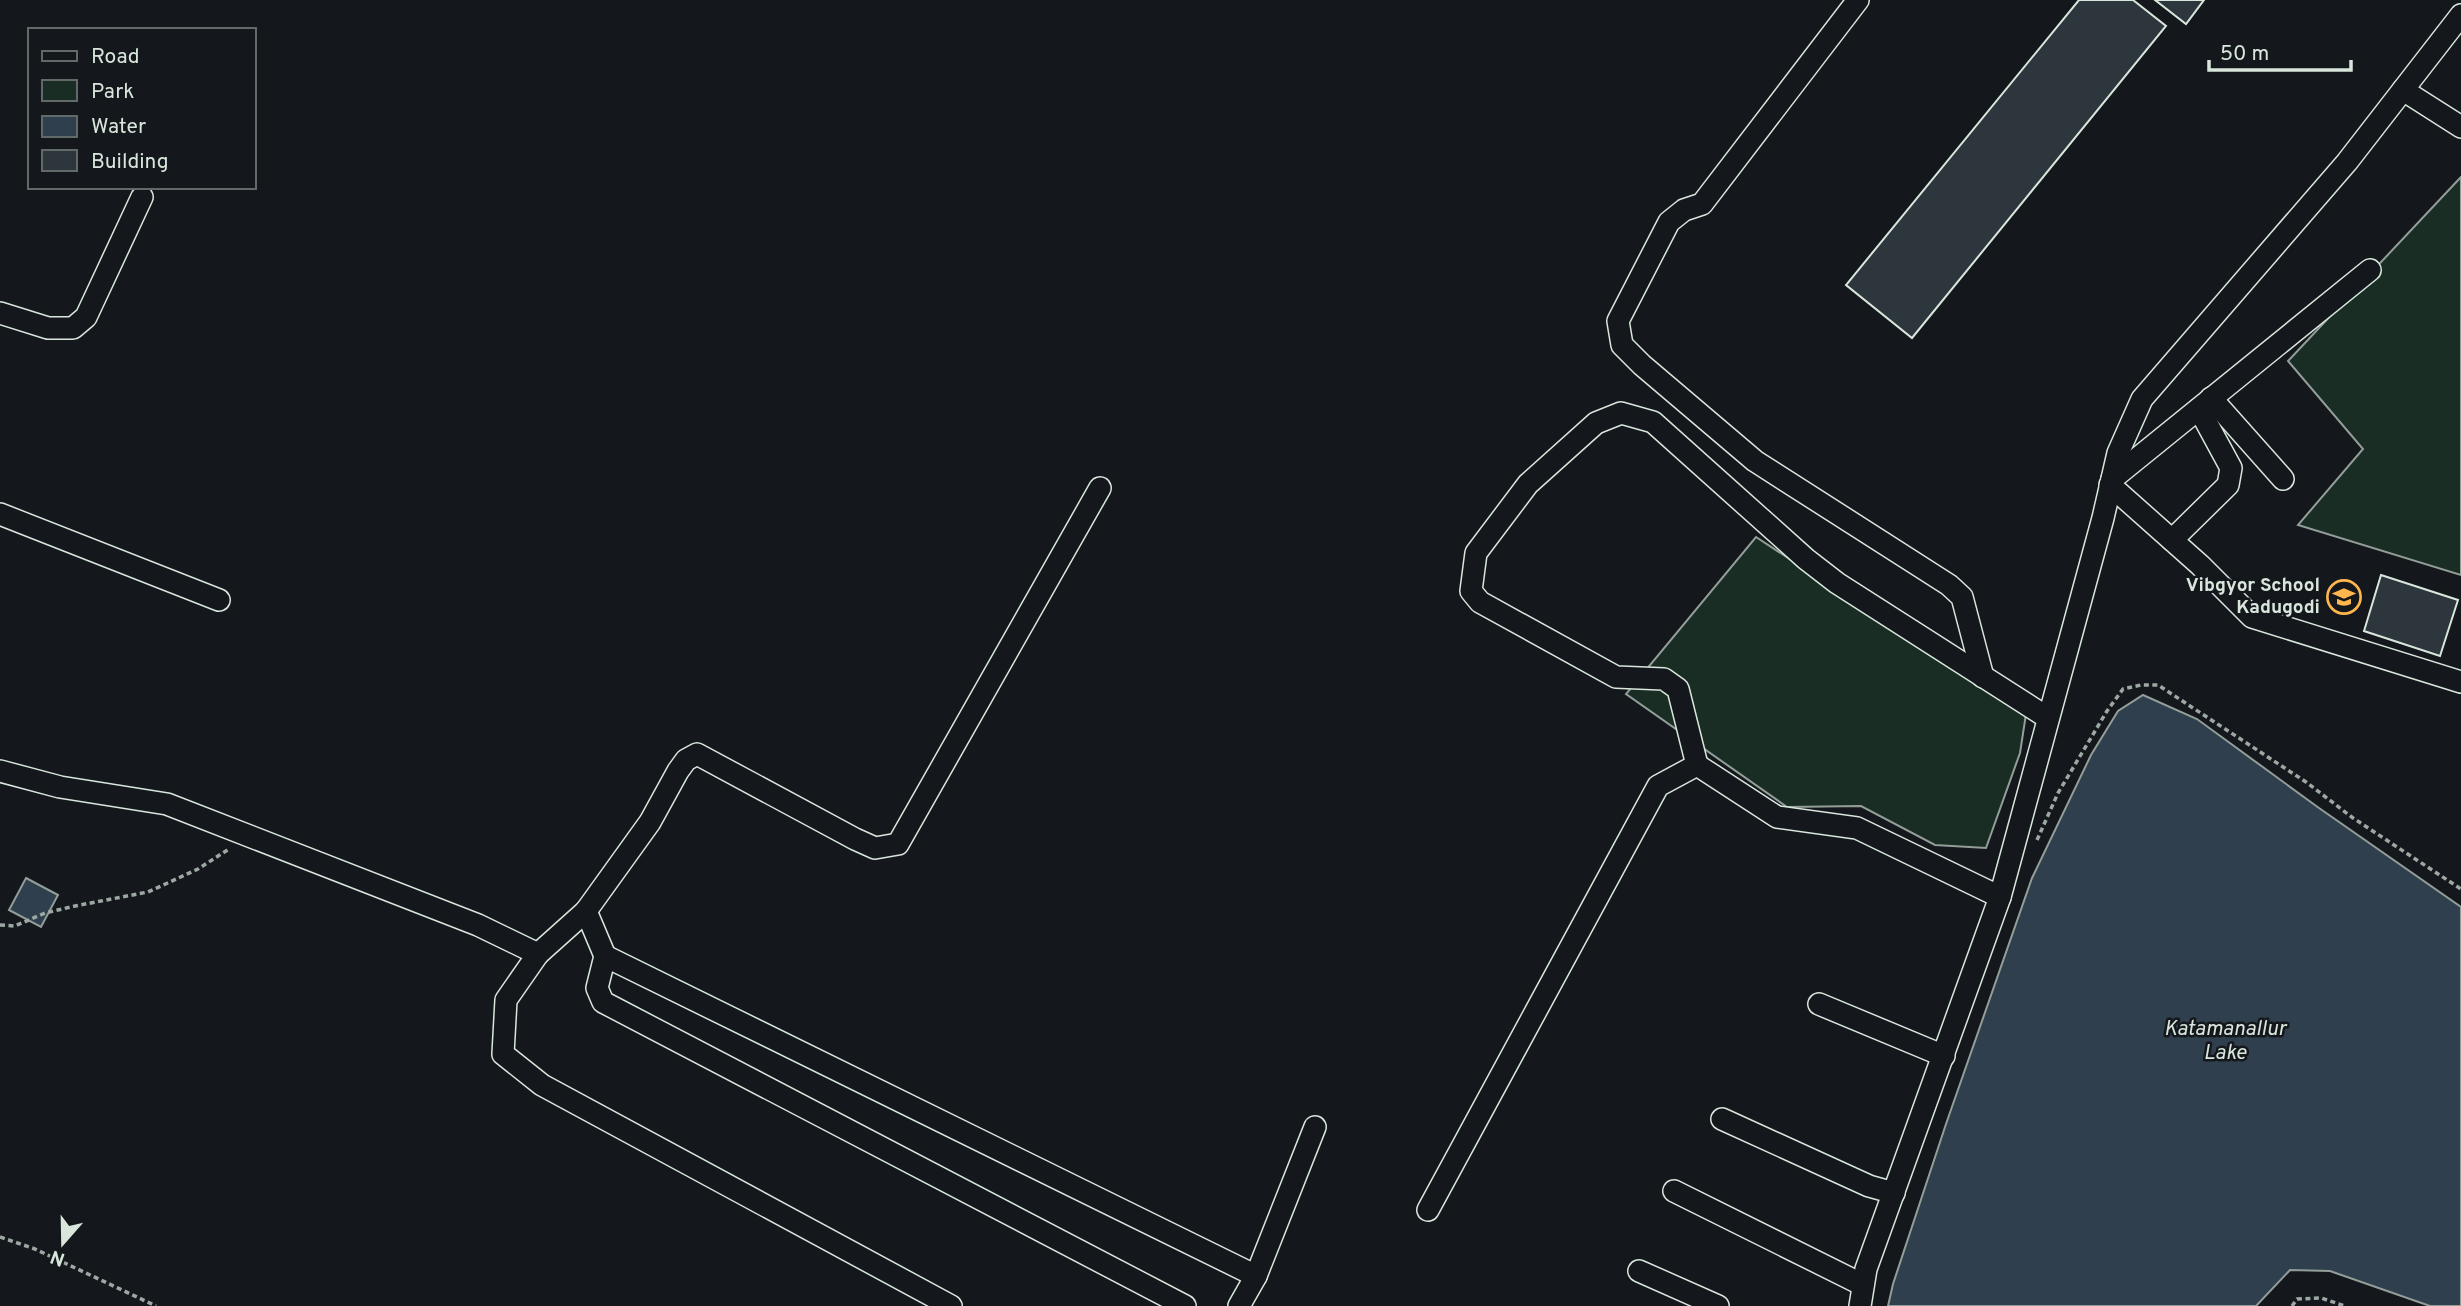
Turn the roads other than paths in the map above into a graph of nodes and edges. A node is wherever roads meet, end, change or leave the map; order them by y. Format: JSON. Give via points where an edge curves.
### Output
{"nodes":[{"id":1,"x":1858,"y":0,"type":"edge"},
{"id":2,"x":2461,"y":15,"type":"edge"},
{"id":3,"x":2403,"y":90,"type":"junction"},
{"id":4,"x":2461,"y":127,"type":"edge"},
{"id":5,"x":142,"y":197,"type":"dead end"},
{"id":6,"x":2370,"y":270,"type":"dead end"},
{"id":7,"x":0,"y":313,"type":"edge"},
{"id":8,"x":2205,"y":404,"type":"junction"},
{"id":9,"x":2283,"y":479,"type":"dead end"},
{"id":10,"x":2111,"y":482,"type":"junction"},
{"id":11,"x":1100,"y":488,"type":"dead end"},
{"id":12,"x":0,"y":514,"type":"edge"},
{"id":13,"x":2172,"y":540,"type":"junction"},
{"id":14,"x":219,"y":600,"type":"dead end"},
{"id":15,"x":1983,"y":677,"type":"junction"},
{"id":16,"x":2461,"y":682,"type":"edge"},
{"id":17,"x":2048,"y":718,"type":"junction"},
{"id":18,"x":1697,"y":765,"type":"junction"},
{"id":19,"x":0,"y":771,"type":"edge"},
{"id":20,"x":2000,"y":897,"type":"junction"},
{"id":21,"x":586,"y":911,"type":"junction"},
{"id":22,"x":538,"y":954,"type":"junction"},
{"id":23,"x":605,"y":956,"type":"junction"},
{"id":24,"x":1819,"y":1004,"type":"dead end"},
{"id":25,"x":1944,"y":1056,"type":"junction"},
{"id":26,"x":1723,"y":1119,"type":"dead end"},
{"id":27,"x":1315,"y":1126,"type":"dead end"},
{"id":28,"x":1674,"y":1191,"type":"dead end"},
{"id":29,"x":1894,"y":1193,"type":"junction"},
{"id":30,"x":1428,"y":1210,"type":"dead end"},
{"id":31,"x":1639,"y":1271,"type":"dead end"},
{"id":32,"x":1256,"y":1276,"type":"junction"},
{"id":33,"x":1862,"y":1296,"type":"edge"},
{"id":34,"x":951,"y":1306,"type":"edge"},
{"id":35,"x":1185,"y":1306,"type":"edge"},
{"id":36,"x":1238,"y":1306,"type":"edge"},
{"id":37,"x":1718,"y":1306,"type":"edge"}],
"edges":[{"from":1,"to":15,"type":"street","via":[[1702,204],[1669,222],[1618,321],[1622,345],[1755,461],[1949,585],[1962,597]]},
{"from":2,"to":3,"type":"street"},
{"from":3,"to":4,"type":"street"},
{"from":3,"to":10,"type":"street","via":[[2347,162],[2142,399],[2118,453]]},
{"from":5,"to":7,"type":"street","via":[[86,317],[73,328],[48,328]]},
{"from":6,"to":8,"type":"street"},
{"from":8,"to":9,"type":"street"},
{"from":8,"to":10,"type":"street"},
{"from":8,"to":13,"type":"street","via":[[2231,468],[2230,480]]},
{"from":10,"to":13,"type":"street"},
{"from":10,"to":17,"type":"street"},
{"from":11,"to":21,"type":"street","via":[[898,844],[875,848],[697,754],[678,771],[650,822]]},
{"from":12,"to":14,"type":"street"},
{"from":13,"to":16,"type":"street","via":[[2252,617]]},
{"from":15,"to":17,"type":"street"},
{"from":15,"to":18,"type":"street","via":[[1837,583],[1653,422],[1621,413],[1596,423],[1528,484],[1476,554],[1471,591],[1480,602],[1616,677],[1664,679],[1678,688]]},
{"from":17,"to":20,"type":"street"},
{"from":18,"to":20,"type":"street","via":[[1777,817],[1857,828]]},
{"from":18,"to":30,"type":"street","via":[[1658,786]]},
{"from":19,"to":22,"type":"street","via":[[60,787],[167,804],[478,925]]},
{"from":20,"to":25,"type":"street"},
{"from":21,"to":22,"type":"street"},
{"from":21,"to":23,"type":"street"},
{"from":22,"to":34,"type":"street","via":[[506,1000],[503,1054],[542,1085]]},
{"from":23,"to":32,"type":"street"},
{"from":23,"to":35,"type":"street","via":[[597,988],[603,1002]]},
{"from":24,"to":25,"type":"street"},
{"from":25,"to":29,"type":"street"},
{"from":26,"to":29,"type":"street","via":[[1869,1186]]},
{"from":27,"to":32,"type":"street"},
{"from":28,"to":33,"type":"street"},
{"from":29,"to":33,"type":"street","via":[[1866,1269]]},
{"from":31,"to":37,"type":"street"},
{"from":32,"to":36,"type":"street"}]}
